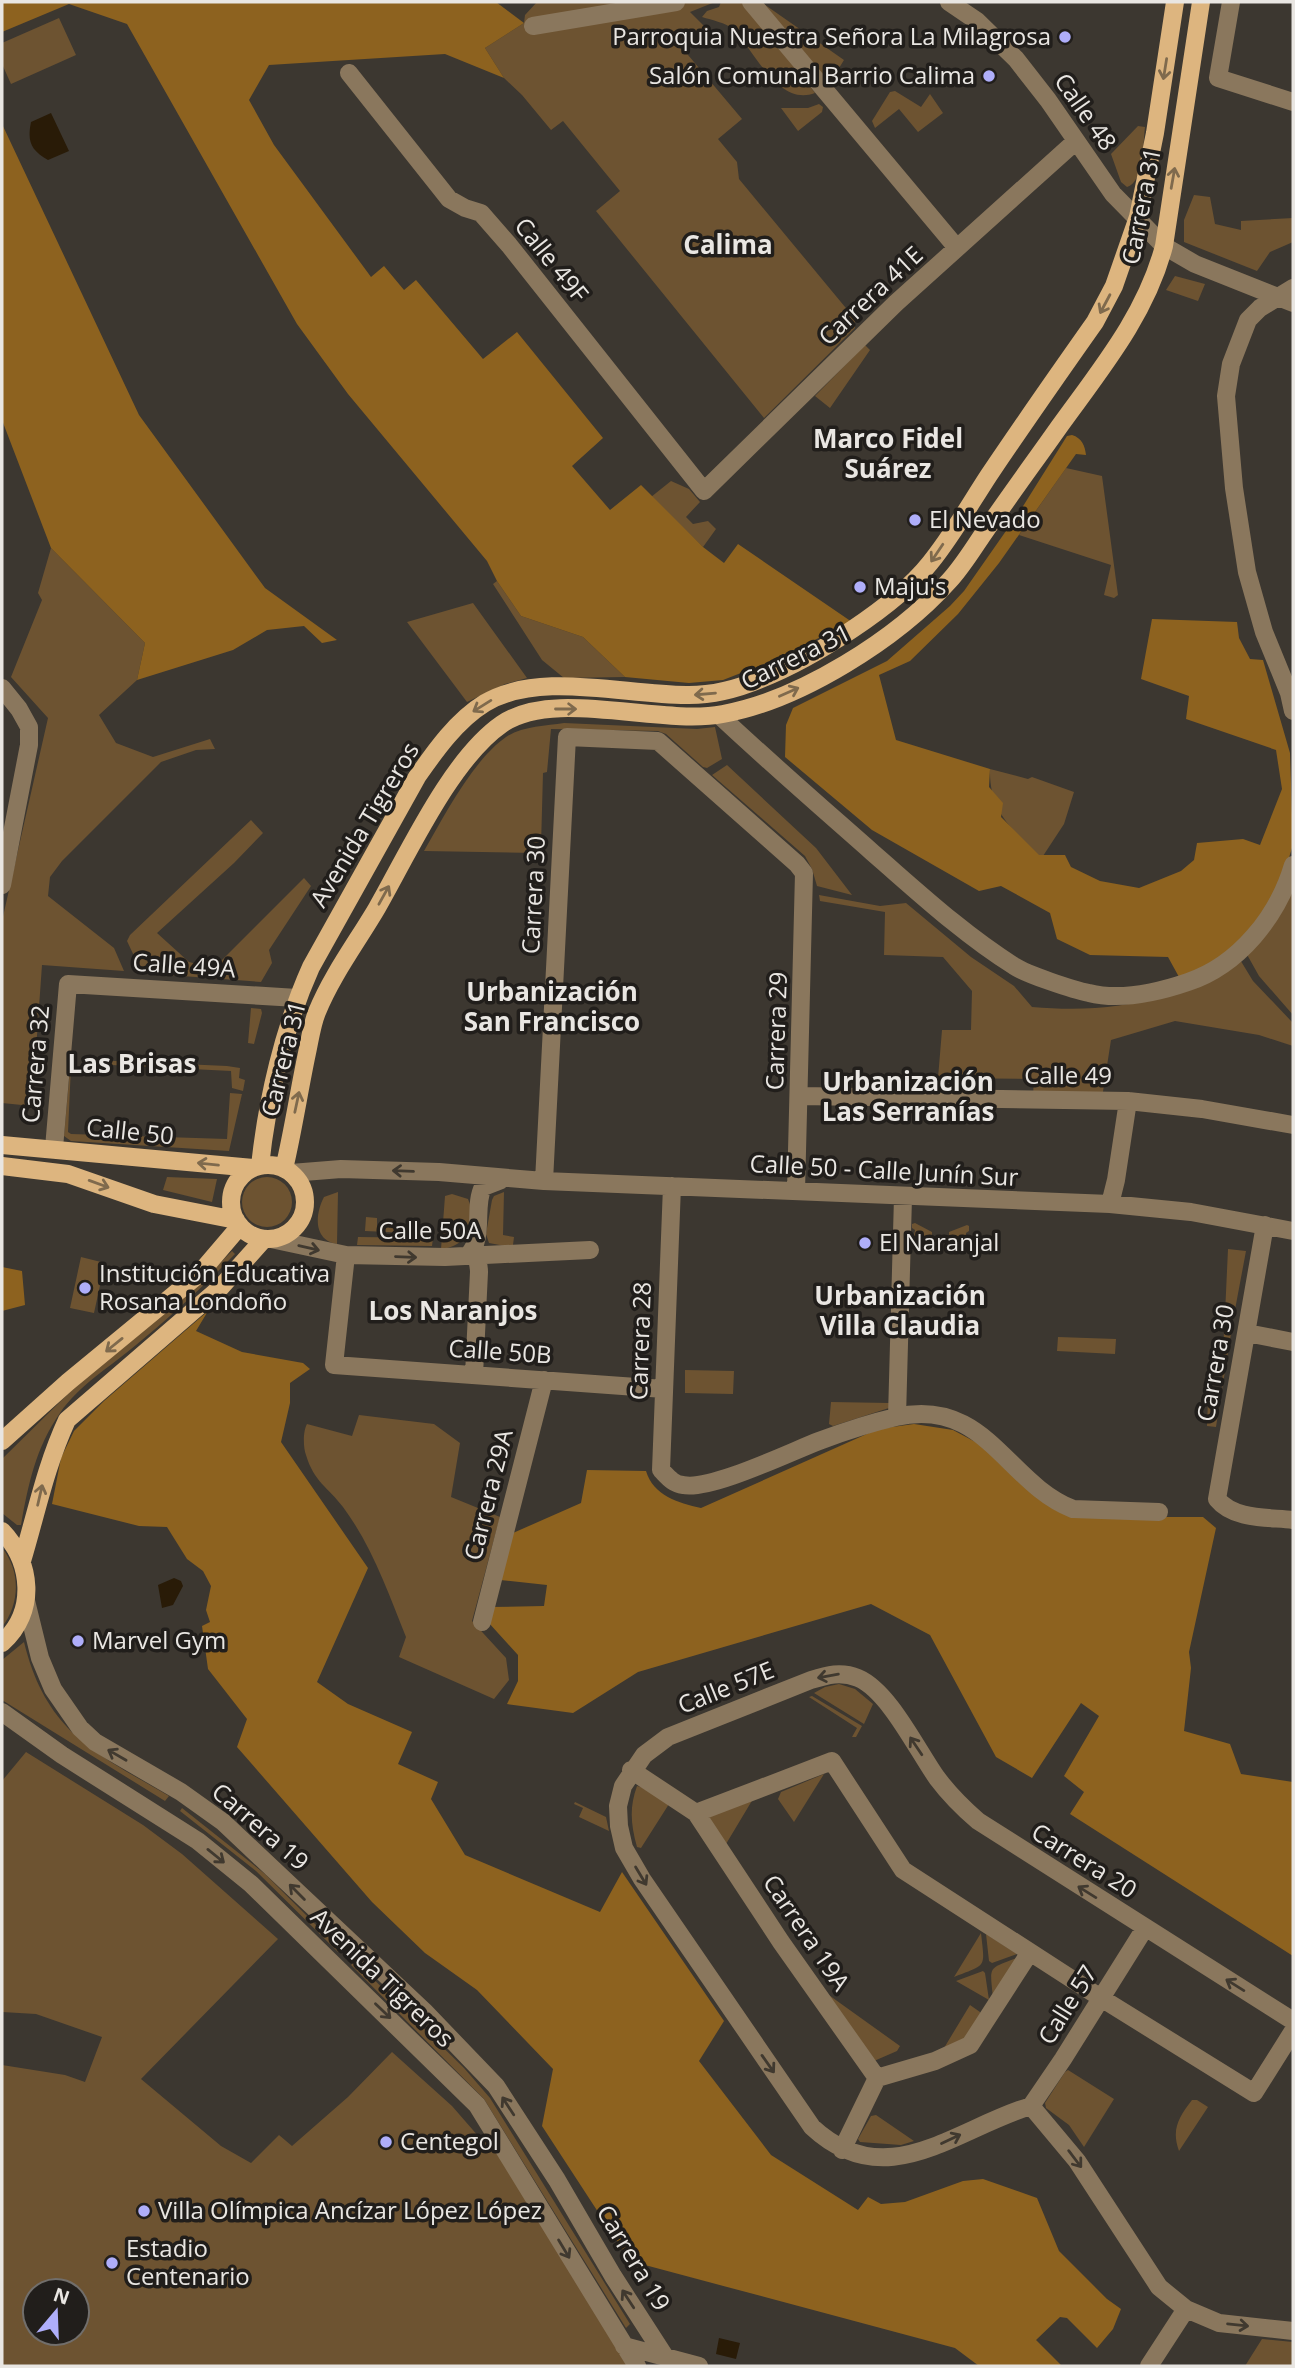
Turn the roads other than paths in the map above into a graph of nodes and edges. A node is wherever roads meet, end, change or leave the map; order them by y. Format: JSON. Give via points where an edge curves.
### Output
{"nodes":[{"id":1,"x":676,"y":2,"type":"edge"},
{"id":2,"x":751,"y":2,"type":"edge"},
{"id":3,"x":949,"y":2,"type":"edge"},
{"id":4,"x":1175,"y":2,"type":"edge"},
{"id":5,"x":1201,"y":2,"type":"edge"},
{"id":6,"x":1230,"y":2,"type":"edge"},
{"id":7,"x":533,"y":26,"type":"dead end"},
{"id":8,"x":349,"y":73,"type":"dead end"},
{"id":9,"x":1293,"y":102,"type":"edge"},
{"id":10,"x":1076,"y":141,"type":"junction"},
{"id":11,"x":1138,"y":217,"type":"junction"},
{"id":12,"x":1164,"y":246,"type":"junction"},
{"id":13,"x":957,"y":248,"type":"junction"},
{"id":14,"x":1288,"y":296,"type":"edge"},
{"id":15,"x":704,"y":491,"type":"joint"},
{"id":16,"x":2,"y":688,"type":"edge"},
{"id":17,"x":1293,"y":711,"type":"edge"},
{"id":18,"x":719,"y":715,"type":"junction"},
{"id":19,"x":1293,"y":864,"type":"edge"},
{"id":20,"x":804,"y":873,"type":"joint"},
{"id":21,"x":2,"y":886,"type":"edge"},
{"id":22,"x":68,"y":984,"type":"joint"},
{"id":23,"x":297,"y":998,"type":"junction"},
{"id":24,"x":799,"y":1096,"type":"junction"},
{"id":25,"x":1128,"y":1101,"type":"junction"},
{"id":26,"x":1293,"y":1125,"type":"edge"},
{"id":27,"x":2,"y":1145,"type":"edge"},
{"id":28,"x":54,"y":1149,"type":"junction"},
{"id":29,"x":2,"y":1166,"type":"edge"},
{"id":30,"x":257,"y":1167,"type":"junction"},
{"id":31,"x":288,"y":1171,"type":"junction"},
{"id":32,"x":509,"y":1178,"type":"junction"},
{"id":33,"x":544,"y":1181,"type":"junction"},
{"id":34,"x":672,"y":1186,"type":"junction"},
{"id":35,"x":796,"y":1191,"type":"junction"},
{"id":36,"x":904,"y":1197,"type":"junction"},
{"id":37,"x":1110,"y":1204,"type":"junction"},
{"id":38,"x":200,"y":1214,"type":"junction"},
{"id":39,"x":238,"y":1223,"type":"junction"},
{"id":40,"x":1265,"y":1225,"type":"junction"},
{"id":41,"x":1293,"y":1231,"type":"edge"},
{"id":42,"x":268,"y":1239,"type":"junction"},
{"id":43,"x":222,"y":1247,"type":"junction"},
{"id":44,"x":590,"y":1250,"type":"dead end"},
{"id":45,"x":471,"y":1253,"type":"junction"},
{"id":46,"x":346,"y":1255,"type":"junction"},
{"id":47,"x":1247,"y":1334,"type":"junction"},
{"id":48,"x":1293,"y":1342,"type":"edge"},
{"id":49,"x":474,"y":1375,"type":"junction"},
{"id":50,"x":544,"y":1380,"type":"junction"},
{"id":51,"x":663,"y":1389,"type":"junction"},
{"id":52,"x":897,"y":1417,"type":"junction"},
{"id":53,"x":2,"y":1441,"type":"edge"},
{"id":54,"x":1159,"y":1512,"type":"dead end"},
{"id":55,"x":1293,"y":1520,"type":"edge"},
{"id":56,"x":2,"y":1531,"type":"edge"},
{"id":57,"x":22,"y":1561,"type":"junction"},
{"id":58,"x":26,"y":1601,"type":"junction"},
{"id":59,"x":482,"y":1622,"type":"dead end"},
{"id":60,"x":2,"y":1643,"type":"edge"},
{"id":61,"x":886,"y":1702,"type":"joint"},
{"id":62,"x":2,"y":1712,"type":"edge"},
{"id":63,"x":631,"y":1770,"type":"junction"},
{"id":64,"x":696,"y":1813,"type":"junction"},
{"id":65,"x":1145,"y":1928,"type":"junction"},
{"id":66,"x":1030,"y":1952,"type":"junction"},
{"id":67,"x":1101,"y":1998,"type":"junction"},
{"id":68,"x":1293,"y":2021,"type":"edge"},
{"id":69,"x":1293,"y":2031,"type":"edge"},
{"id":70,"x":877,"y":2078,"type":"junction"},
{"id":71,"x":1031,"y":2106,"type":"junction"},
{"id":72,"x":842,"y":2150,"type":"junction"},
{"id":73,"x":1186,"y":2309,"type":"junction"},
{"id":74,"x":1293,"y":2331,"type":"edge"},
{"id":75,"x":630,"y":2360,"type":"edge"},
{"id":76,"x":668,"y":2361,"type":"edge"},
{"id":77,"x":699,"y":2366,"type":"edge"},
{"id":78,"x":1149,"y":2366,"type":"edge"}],
"edges":[{"from":1,"to":7,"type":"street"},
{"from":2,"to":13,"type":"street"},
{"from":3,"to":10,"type":"street","name":"Calle 48","via":[[977,21],[1016,59]]},
{"from":4,"to":11,"type":"main road","name":"Avenida Tigreros","one_way":true},
{"from":12,"to":5,"type":"main road","name":"Carrera 31","one_way":true},
{"from":6,"to":9,"type":"street","via":[[1217,78]]},
{"from":8,"to":15,"type":"street","name":"Calle 49F","via":[[449,199],[481,214],[500,234]]},
{"from":10,"to":11,"type":"street","name":"Calle 48","via":[[1113,194]]},
{"from":10,"to":13,"type":"street","name":"Carrera 41E"},
{"from":11,"to":12,"type":"street","name":"Calle 48"},
{"from":11,"to":23,"type":"main road","name":"Avenida Tigreros","one_way":true,"via":[[1114,286],[1095,322],[929,564],[895,596],[829,643],[763,679],[724,692],[654,694],[553,686],[486,702],[469,715],[417,777]]},
{"from":12,"to":14,"type":"street","name":"Calle 48","via":[[1195,264]]},
{"from":18,"to":12,"type":"main road","name":"Carrera 31","one_way":true,"via":[[776,697],[853,658],[905,623],[951,579],[1125,334],[1158,269]]},
{"from":13,"to":15,"type":"street","name":"Carrera 41E"},
{"from":14,"to":17,"type":"street","via":[[1261,308],[1248,320],[1231,363],[1226,396],[1247,572]]},
{"from":16,"to":21,"type":"street","via":[[29,727]]},
{"from":18,"to":19,"type":"street","via":[[975,938],[1016,967],[1089,993],[1123,997],[1168,989],[1227,963],[1253,939],[1287,886]]},
{"from":31,"to":18,"type":"main road","name":"Carrera 31","one_way":true,"via":[[295,1110],[317,1013],[445,789],[480,743],[504,722],[538,711],[569,708],[695,718]]},
{"from":20,"to":24,"type":"street","name":"Carrera 29"},
{"from":20,"to":33,"type":"street","name":"Carrera 30","via":[[658,741],[567,737]]},
{"from":22,"to":23,"type":"street","name":"Calle 49A"},
{"from":22,"to":28,"type":"street","name":"Carrera 32"},
{"from":23,"to":30,"type":"main road","name":"Avenida Tigreros"},
{"from":24,"to":25,"type":"street","name":"Calle 49"},
{"from":24,"to":35,"type":"street","name":"Carrera 29"},
{"from":25,"to":26,"type":"street","name":"Calle 49"},
{"from":25,"to":37,"type":"street"},
{"from":27,"to":28,"type":"main road","name":"Calle 50"},
{"from":30,"to":28,"type":"main road","name":"Calle 50","one_way":true},
{"from":29,"to":38,"type":"main road","name":"Calle 50","one_way":true,"via":[[68,1174],[154,1204]]},
{"from":30,"to":31,"type":"main road"},
{"from":30,"to":39,"type":"main road","via":[[234,1187],[231,1200]]},
{"from":32,"to":31,"type":"street","name":"Calle 50 - Calle Junín Sur","one_way":true,"via":[[439,1171]]},
{"from":31,"to":42,"type":"main road","via":[[304,1193],[304,1209],[293,1229]]},
{"from":32,"to":33,"type":"street","name":"Calle 50 - Calle Junín Sur"},
{"from":32,"to":45,"type":"street","via":[[483,1186]]},
{"from":33,"to":34,"type":"street","name":"Calle 50 - Calle Junín Sur"},
{"from":34,"to":35,"type":"street","name":"Calle 50 - Calle Junín Sur"},
{"from":34,"to":51,"type":"street","name":"Carrera 28"},
{"from":35,"to":36,"type":"street","name":"Calle 50 - Calle Junín Sur"},
{"from":36,"to":37,"type":"street","name":"Calle 50 - Calle Junín Sur"},
{"from":36,"to":52,"type":"street"},
{"from":37,"to":40,"type":"street","name":"Calle 50 - Calle Junín Sur"},
{"from":38,"to":39,"type":"main road","name":"Calle 50"},
{"from":38,"to":43,"type":"main road","via":[[218,1224]]},
{"from":39,"to":42,"type":"main road","via":[[251,1235]]},
{"from":39,"to":43,"type":"main road"},
{"from":40,"to":41,"type":"street","name":"Calle 50 - Calle Junín Sur"},
{"from":40,"to":47,"type":"street","name":"Carrera 30"},
{"from":42,"to":46,"type":"street","name":"Calle 50A","one_way":true},
{"from":57,"to":42,"type":"main road","one_way":true,"via":[[53,1450],[67,1420],[221,1287]]},
{"from":43,"to":53,"type":"main road","one_way":true,"via":[[200,1274]]},
{"from":44,"to":45,"type":"street","name":"Calle 50A"},
{"from":46,"to":45,"type":"street","name":"Calle 50A","one_way":true},
{"from":45,"to":49,"type":"street","via":[[480,1265]]},
{"from":46,"to":49,"type":"street","name":"Calle 50B","via":[[334,1365]]},
{"from":47,"to":48,"type":"street"},
{"from":47,"to":55,"type":"street","name":"Carrera 30","via":[[1217,1499],[1234,1513]]},
{"from":49,"to":50,"type":"street","name":"Calle 50B"},
{"from":50,"to":51,"type":"street","name":"Calle 50B"},
{"from":50,"to":59,"type":"street","name":"Carrera 29A"},
{"from":51,"to":52,"type":"street","name":"Carrera 28","via":[[661,1470],[683,1486],[718,1480]]},
{"from":52,"to":54,"type":"street","via":[[932,1416],[971,1428],[1041,1490],[1073,1509]]},
{"from":56,"to":57,"type":"main road"},
{"from":57,"to":58,"type":"main road"},
{"from":58,"to":60,"type":"main road","via":[[15,1628]]},
{"from":76,"to":58,"type":"street","name":"Carrera 19","one_way":true,"via":[[496,2086],[424,2011],[223,1822],[80,1728],[53,1689]]},
{"from":61,"to":63,"type":"street","name":"Calle 57E","one_way":true,"via":[[875,1689],[848,1674],[810,1680],[668,1737]]},
{"from":65,"to":61,"type":"street","name":"Carrera 20","one_way":true,"via":[[978,1821],[937,1778]]},
{"from":62,"to":75,"type":"street","name":"Avenida Tigreros","one_way":true,"via":[[198,1841],[251,1884],[477,2105]]},
{"from":63,"to":64,"type":"street"},
{"from":63,"to":72,"type":"street","name":"Calle 57E","one_way":true,"via":[[618,1813],[624,1848],[811,2127]]},
{"from":64,"to":66,"type":"street","via":[[832,1761],[903,1870]]},
{"from":64,"to":70,"type":"street","name":"Carrera 19A"},
{"from":65,"to":67,"type":"street","name":"Calle 57"},
{"from":68,"to":65,"type":"street","name":"Carrera 20","one_way":true},
{"from":66,"to":67,"type":"street"},
{"from":66,"to":70,"type":"street","via":[[970,2045]]},
{"from":67,"to":69,"type":"street","via":[[1254,2093]]},
{"from":67,"to":71,"type":"street","name":"Calle 57"},
{"from":70,"to":72,"type":"street"},
{"from":72,"to":71,"type":"street","one_way":true,"via":[[866,2157],[906,2156]]},
{"from":71,"to":73,"type":"street","one_way":true,"via":[[1077,2161],[1159,2287]]},
{"from":73,"to":74,"type":"street","one_way":true,"via":[[1219,2323]]},
{"from":73,"to":78,"type":"street"},
{"from":75,"to":76,"type":"street"},
{"from":76,"to":77,"type":"street"}]}
